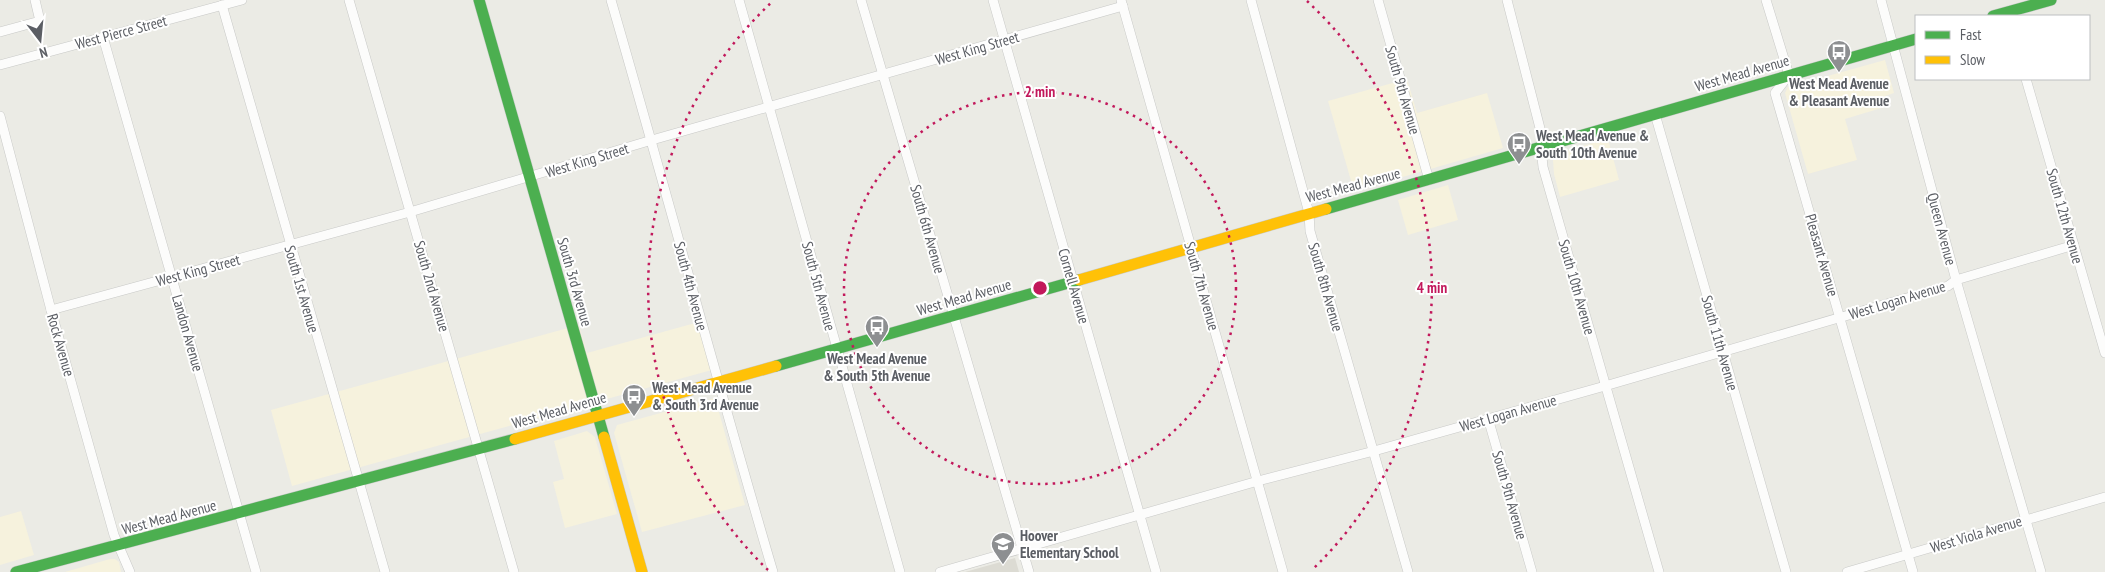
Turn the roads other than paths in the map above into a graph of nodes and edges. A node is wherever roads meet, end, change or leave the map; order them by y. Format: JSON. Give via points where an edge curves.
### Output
{"nodes":[{"id":1,"x":35,"y":0,"type":"edge"},
{"id":2,"x":242,"y":0,"type":"edge"},
{"id":3,"x":349,"y":0,"type":"edge"},
{"id":4,"x":479,"y":0,"type":"edge"},
{"id":5,"x":611,"y":0,"type":"edge"},
{"id":6,"x":739,"y":0,"type":"edge"},
{"id":7,"x":862,"y":0,"type":"edge"},
{"id":8,"x":993,"y":0,"type":"edge"},
{"id":9,"x":1251,"y":0,"type":"edge"},
{"id":10,"x":1378,"y":0,"type":"edge"},
{"id":11,"x":1507,"y":0,"type":"edge"},
{"id":12,"x":1766,"y":0,"type":"edge"},
{"id":13,"x":1882,"y":0,"type":"edge"},
{"id":14,"x":2051,"y":0,"type":"edge"},
{"id":15,"x":1122,"y":3,"type":"edge"},
{"id":16,"x":222,"y":5,"type":"junction"},
{"id":17,"x":2014,"y":9,"type":"edge"},
{"id":18,"x":1996,"y":15,"type":"edge"},
{"id":19,"x":0,"y":32,"type":"edge"},
{"id":20,"x":103,"y":37,"type":"junction"},
{"id":21,"x":1004,"y":39,"type":"junction"},
{"id":22,"x":1915,"y":39,"type":"edge"},
{"id":23,"x":1894,"y":45,"type":"junction"},
{"id":24,"x":0,"y":65,"type":"edge"},
{"id":25,"x":1789,"y":74,"type":"junction"},
{"id":26,"x":883,"y":75,"type":"junction"},
{"id":27,"x":2026,"y":80,"type":"edge"},
{"id":28,"x":770,"y":106,"type":"junction"},
{"id":29,"x":1655,"y":114,"type":"junction"},
{"id":30,"x":0,"y":116,"type":"edge"},
{"id":31,"x":652,"y":140,"type":"junction"},
{"id":32,"x":1541,"y":147,"type":"junction"},
{"id":33,"x":530,"y":177,"type":"junction"},
{"id":34,"x":1429,"y":180,"type":"junction"},
{"id":35,"x":410,"y":212,"type":"junction"},
{"id":36,"x":1309,"y":213,"type":"junction"},
{"id":37,"x":289,"y":245,"type":"junction"},
{"id":38,"x":2074,"y":246,"type":"junction"},
{"id":39,"x":1191,"y":247,"type":"junction"},
{"id":40,"x":172,"y":277,"type":"junction"},
{"id":41,"x":1072,"y":280,"type":"junction"},
{"id":42,"x":1956,"y":280,"type":"junction"},
{"id":43,"x":51,"y":310,"type":"junction"},
{"id":44,"x":954,"y":315,"type":"junction"},
{"id":45,"x":1840,"y":318,"type":"junction"},
{"id":46,"x":836,"y":349,"type":"junction"},
{"id":47,"x":1722,"y":351,"type":"junction"},
{"id":48,"x":2105,"y":353,"type":"edge"},
{"id":49,"x":717,"y":382,"type":"junction"},
{"id":50,"x":1605,"y":386,"type":"junction"},
{"id":51,"x":597,"y":415,"type":"junction"},
{"id":52,"x":1488,"y":418,"type":"junction"},
{"id":53,"x":478,"y":449,"type":"junction"},
{"id":54,"x":1374,"y":452,"type":"junction"},
{"id":55,"x":358,"y":479,"type":"junction"},
{"id":56,"x":1258,"y":482,"type":"junction"},
{"id":57,"x":2105,"y":497,"type":"edge"},
{"id":58,"x":239,"y":514,"type":"junction"},
{"id":59,"x":1140,"y":516,"type":"junction"},
{"id":60,"x":2026,"y":519,"type":"junction"},
{"id":61,"x":118,"y":546,"type":"junction"},
{"id":62,"x":1022,"y":548,"type":"junction"},
{"id":63,"x":1908,"y":554,"type":"junction"},
{"id":64,"x":16,"y":572,"type":"edge"},
{"id":65,"x":130,"y":572,"type":"edge"},
{"id":66,"x":256,"y":572,"type":"edge"},
{"id":67,"x":385,"y":572,"type":"edge"},
{"id":68,"x":514,"y":572,"type":"edge"},
{"id":69,"x":642,"y":572,"type":"edge"},
{"id":70,"x":773,"y":572,"type":"edge"},
{"id":71,"x":900,"y":572,"type":"edge"},
{"id":72,"x":940,"y":572,"type":"edge"},
{"id":73,"x":1029,"y":572,"type":"edge"},
{"id":74,"x":1156,"y":572,"type":"edge"},
{"id":75,"x":1283,"y":572,"type":"edge"},
{"id":76,"x":1408,"y":572,"type":"edge"},
{"id":77,"x":1532,"y":572,"type":"edge"},
{"id":78,"x":1660,"y":572,"type":"edge"},
{"id":79,"x":1786,"y":572,"type":"edge"},
{"id":80,"x":1847,"y":572,"type":"edge"},
{"id":81,"x":1914,"y":572,"type":"edge"},
{"id":82,"x":2041,"y":572,"type":"edge"}],
"edges":[{"from":1,"to":19,"type":"street","via":[[40,21]]},
{"from":2,"to":16,"type":"street","name":"West Pierce Street"},
{"from":3,"to":35,"type":"street","name":"South 2nd Avenue"},
{"from":4,"to":33,"type":"street","name":"South 3rd Avenue"},
{"from":5,"to":31,"type":"street","name":"South 4th Avenue"},
{"from":6,"to":28,"type":"street","name":"South 5th Avenue"},
{"from":7,"to":26,"type":"street","name":"South 6th Avenue"},
{"from":8,"to":21,"type":"street","name":"Cornell Avenue"},
{"from":9,"to":36,"type":"street","name":"South 8th Avenue"},
{"from":10,"to":34,"type":"street","name":"South 9th Avenue"},
{"from":11,"to":32,"type":"street","name":"South 10th Avenue","via":[[1542,136]]},
{"from":12,"to":25,"type":"street"},
{"from":13,"to":23,"type":"street","name":"Queen Avenue"},
{"from":14,"to":17,"type":"street"},
{"from":15,"to":21,"type":"street","name":"West King Street"},
{"from":15,"to":39,"type":"street","name":"South 7th Avenue"},
{"from":16,"to":20,"type":"street","name":"West Pierce Street"},
{"from":16,"to":37,"type":"street","name":"South 1st Avenue"},
{"from":17,"to":18,"type":"street"},
{"from":20,"to":24,"type":"street","name":"West Pierce Street"},
{"from":20,"to":40,"type":"street","name":"Landon Avenue"},
{"from":21,"to":26,"type":"street","name":"West King Street"},
{"from":21,"to":41,"type":"street","name":"Cornell Avenue"},
{"from":22,"to":23,"type":"street","name":"West Mead Avenue"},
{"from":23,"to":25,"type":"street","name":"West Mead Avenue"},
{"from":23,"to":42,"type":"street","name":"Queen Avenue"},
{"from":25,"to":29,"type":"street","name":"West Mead Avenue"},
{"from":25,"to":45,"type":"street","name":"Pleasant Avenue","via":[[1775,93]]},
{"from":26,"to":28,"type":"street","name":"West King Street"},
{"from":26,"to":44,"type":"street","name":"South 6th Avenue"},
{"from":27,"to":38,"type":"street","name":"South 12th Avenue"},
{"from":28,"to":31,"type":"street","name":"West King Street"},
{"from":28,"to":46,"type":"street","name":"South 5th Avenue"},
{"from":29,"to":32,"type":"street","name":"West Mead Avenue"},
{"from":29,"to":47,"type":"street","name":"South 11th Avenue"},
{"from":30,"to":43,"type":"street","name":"Rock Avenue"},
{"from":31,"to":33,"type":"street","name":"West King Street"},
{"from":31,"to":49,"type":"street","name":"South 4th Avenue"},
{"from":32,"to":34,"type":"street","name":"West Mead Avenue"},
{"from":32,"to":50,"type":"street","name":"South 10th Avenue","via":[[1543,167]]},
{"from":33,"to":35,"type":"street","name":"West King Street"},
{"from":33,"to":51,"type":"street","name":"South 3rd Avenue"},
{"from":34,"to":36,"type":"street","name":"West Mead Avenue"},
{"from":35,"to":37,"type":"street","name":"West King Street"},
{"from":35,"to":53,"type":"street","name":"South 2nd Avenue"},
{"from":36,"to":39,"type":"street","name":"West Mead Avenue"},
{"from":36,"to":54,"type":"street","name":"South 8th Avenue","via":[[1310,231]]},
{"from":37,"to":40,"type":"street","name":"West King Street"},
{"from":37,"to":55,"type":"street","name":"South 1st Avenue"},
{"from":38,"to":42,"type":"street","name":"West Logan Avenue"},
{"from":38,"to":48,"type":"street","name":"South 12th Avenue"},
{"from":39,"to":41,"type":"street","name":"West Mead Avenue"},
{"from":39,"to":56,"type":"street","name":"South 7th Avenue"},
{"from":40,"to":43,"type":"street","name":"West King Street"},
{"from":40,"to":58,"type":"street","name":"Landon Avenue"},
{"from":41,"to":44,"type":"street","name":"West Mead Avenue"},
{"from":41,"to":59,"type":"street","name":"Cornell Avenue"},
{"from":42,"to":45,"type":"street","name":"West Logan Avenue","via":[[1948,286]]},
{"from":42,"to":60,"type":"street","name":"Queen Avenue"},
{"from":43,"to":61,"type":"street","name":"Rock Avenue"},
{"from":44,"to":46,"type":"street","name":"West Mead Avenue"},
{"from":44,"to":62,"type":"street","name":"South 6th Avenue"},
{"from":45,"to":47,"type":"street","name":"West Logan Avenue"},
{"from":45,"to":63,"type":"street","name":"Pleasant Avenue"},
{"from":46,"to":49,"type":"street","name":"West Mead Avenue"},
{"from":46,"to":71,"type":"street","name":"South 5th Avenue"},
{"from":47,"to":50,"type":"street","name":"West Logan Avenue"},
{"from":47,"to":79,"type":"street","name":"South 11th Avenue"},
{"from":49,"to":51,"type":"street","name":"West Mead Avenue"},
{"from":49,"to":70,"type":"street","name":"South 4th Avenue"},
{"from":50,"to":52,"type":"street","name":"West Logan Avenue"},
{"from":50,"to":78,"type":"street","name":"South 10th Avenue"},
{"from":51,"to":53,"type":"street","name":"West Mead Avenue"},
{"from":51,"to":69,"type":"street","name":"South 3rd Avenue"},
{"from":52,"to":54,"type":"street","name":"West Logan Avenue"},
{"from":52,"to":77,"type":"street","name":"South 9th Avenue"},
{"from":53,"to":55,"type":"street","name":"West Mead Avenue"},
{"from":53,"to":68,"type":"street","name":"South 2nd Avenue"},
{"from":54,"to":56,"type":"street","name":"West Logan Avenue"},
{"from":54,"to":76,"type":"street","name":"South 8th Avenue"},
{"from":55,"to":58,"type":"street","name":"West Mead Avenue"},
{"from":55,"to":67,"type":"street","name":"South 1st Avenue"},
{"from":56,"to":59,"type":"street","name":"West Logan Avenue"},
{"from":56,"to":75,"type":"street","name":"South 7th Avenue"},
{"from":57,"to":60,"type":"street","name":"West Viola Avenue"},
{"from":58,"to":61,"type":"street","name":"West Mead Avenue"},
{"from":58,"to":66,"type":"street","name":"Landon Avenue"},
{"from":59,"to":62,"type":"street","name":"West Logan Avenue"},
{"from":59,"to":74,"type":"street","name":"Cornell Avenue"},
{"from":60,"to":63,"type":"street","name":"West Viola Avenue"},
{"from":60,"to":82,"type":"street","name":"Queen Avenue"},
{"from":61,"to":64,"type":"street","name":"West Mead Avenue"},
{"from":61,"to":65,"type":"street","name":"Rock Avenue"},
{"from":62,"to":72,"type":"street","name":"West Logan Avenue"},
{"from":62,"to":73,"type":"street","name":"South 6th Avenue"},
{"from":63,"to":80,"type":"street","name":"West Viola Avenue"},
{"from":63,"to":81,"type":"street","name":"Pleasant Avenue"}]}
